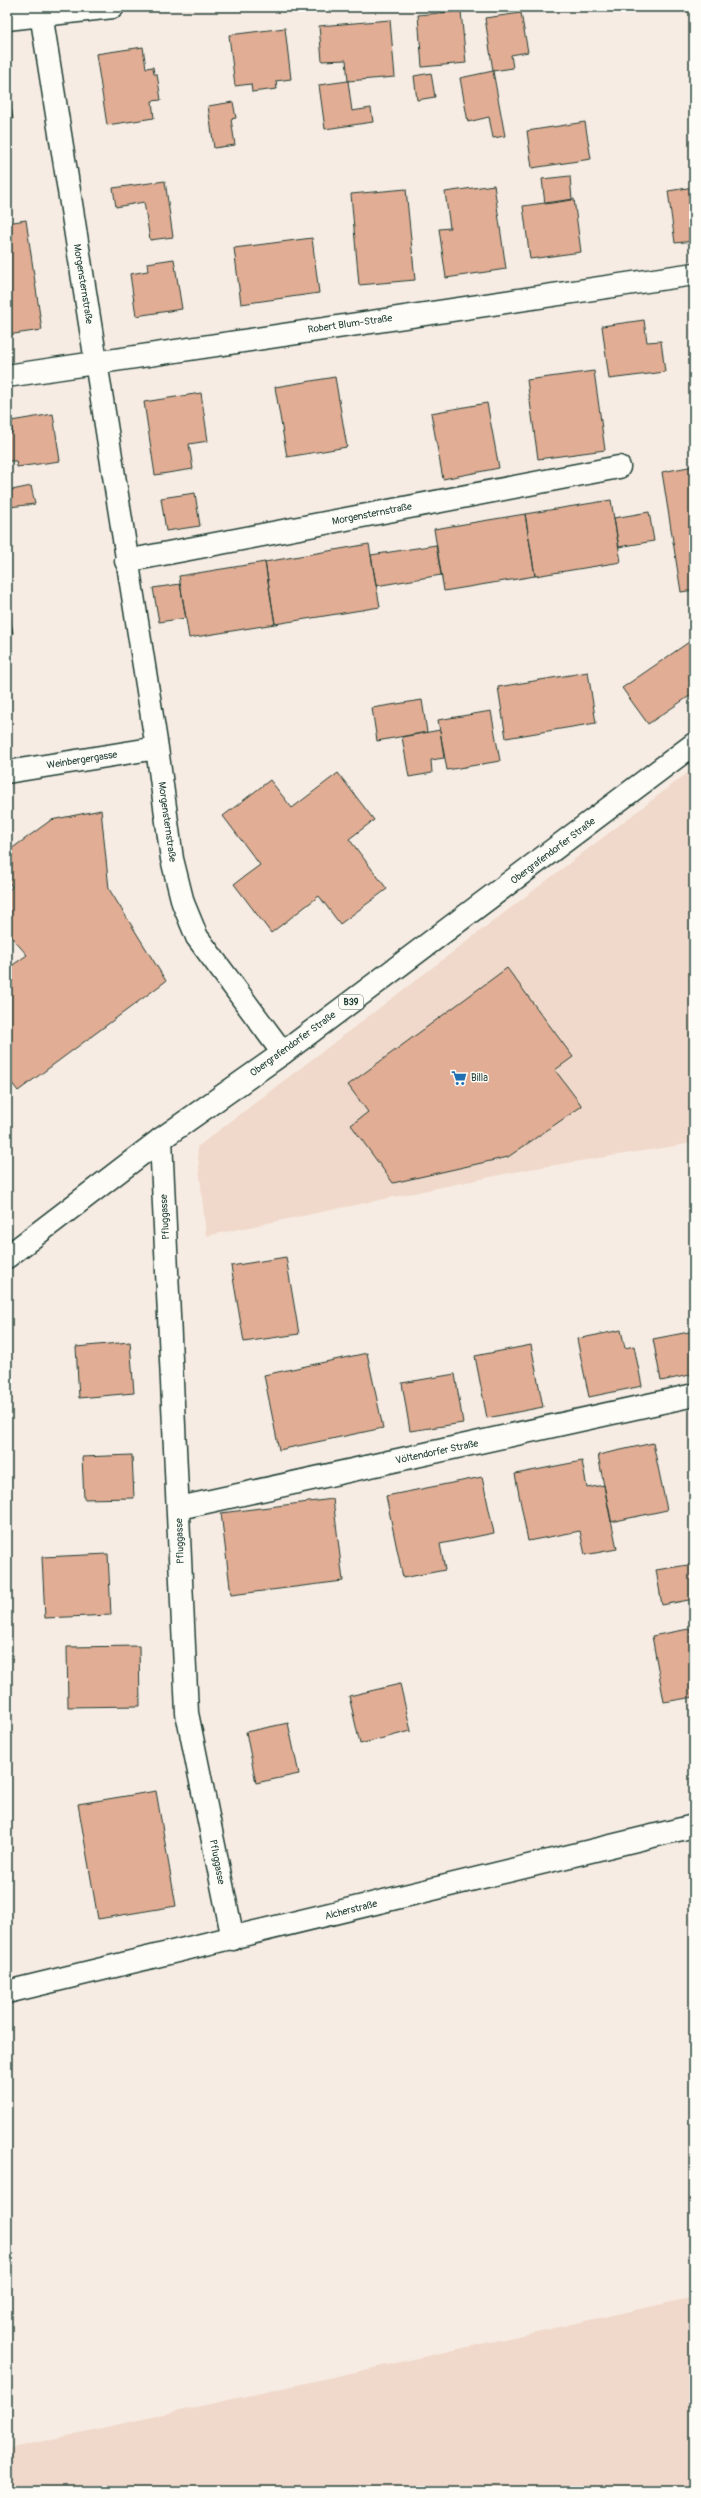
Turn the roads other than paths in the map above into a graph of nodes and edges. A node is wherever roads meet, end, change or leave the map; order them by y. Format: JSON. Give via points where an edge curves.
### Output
{"nodes":[{"id":1,"x":113,"y":7,"type":"edge"},
{"id":2,"x":40,"y":10,"type":"edge"},
{"id":3,"x":7,"y":19,"type":"edge"},
{"id":4,"x":694,"y":274,"type":"edge"},
{"id":5,"x":95,"y":362,"type":"junction"},
{"id":6,"x":7,"y":376,"type":"edge"},
{"id":7,"x":619,"y":467,"type":"dead end"},
{"id":8,"x":126,"y":561,"type":"junction"},
{"id":9,"x":694,"y":744,"type":"edge"},
{"id":10,"x":157,"y":748,"type":"junction"},
{"id":11,"x":7,"y":772,"type":"edge"},
{"id":12,"x":283,"y":1053,"type":"junction"},
{"id":13,"x":161,"y":1139,"type":"junction"},
{"id":14,"x":7,"y":1257,"type":"edge"},
{"id":15,"x":694,"y":1396,"type":"edge"},
{"id":16,"x":179,"y":1508,"type":"junction"},
{"id":17,"x":694,"y":1826,"type":"edge"},
{"id":18,"x":233,"y":1939,"type":"junction"},
{"id":19,"x":7,"y":1992,"type":"edge"}],
"edges":[{"from":1,"to":2,"type":"street"},
{"from":2,"to":3,"type":"street"},
{"from":2,"to":5,"type":"street","name":"Morgensternstraße"},
{"from":4,"to":5,"type":"street","name":"Robert Blum-Straße"},
{"from":5,"to":6,"type":"street","name":"Robert Blum-Straße"},
{"from":5,"to":8,"type":"street","name":"Morgensternstraße"},
{"from":7,"to":8,"type":"street","name":"Morgensternstraße"},
{"from":8,"to":10,"type":"street","name":"Morgensternstraße"},
{"from":9,"to":12,"type":"street","name":"Obergrafendorfer Straße","number":"B39"},
{"from":10,"to":11,"type":"street","name":"Weinbergergasse"},
{"from":10,"to":12,"type":"street","name":"Morgensternstraße","via":[[172,859],[183,903],[197,938]]},
{"from":12,"to":13,"type":"street","name":"Obergrafendorfer Straße","number":"B39"},
{"from":13,"to":14,"type":"street","name":"Obergrafendorfer Straße","number":"B39"},
{"from":13,"to":16,"type":"street","name":"Pfluggasse"},
{"from":15,"to":16,"type":"street","name":"Völtendorfer Straße"},
{"from":16,"to":18,"type":"street","name":"Pfluggasse","via":[[187,1713]]},
{"from":17,"to":18,"type":"street","name":"Aicherstraße"},
{"from":18,"to":19,"type":"street","name":"Aicherstraße"}]}
